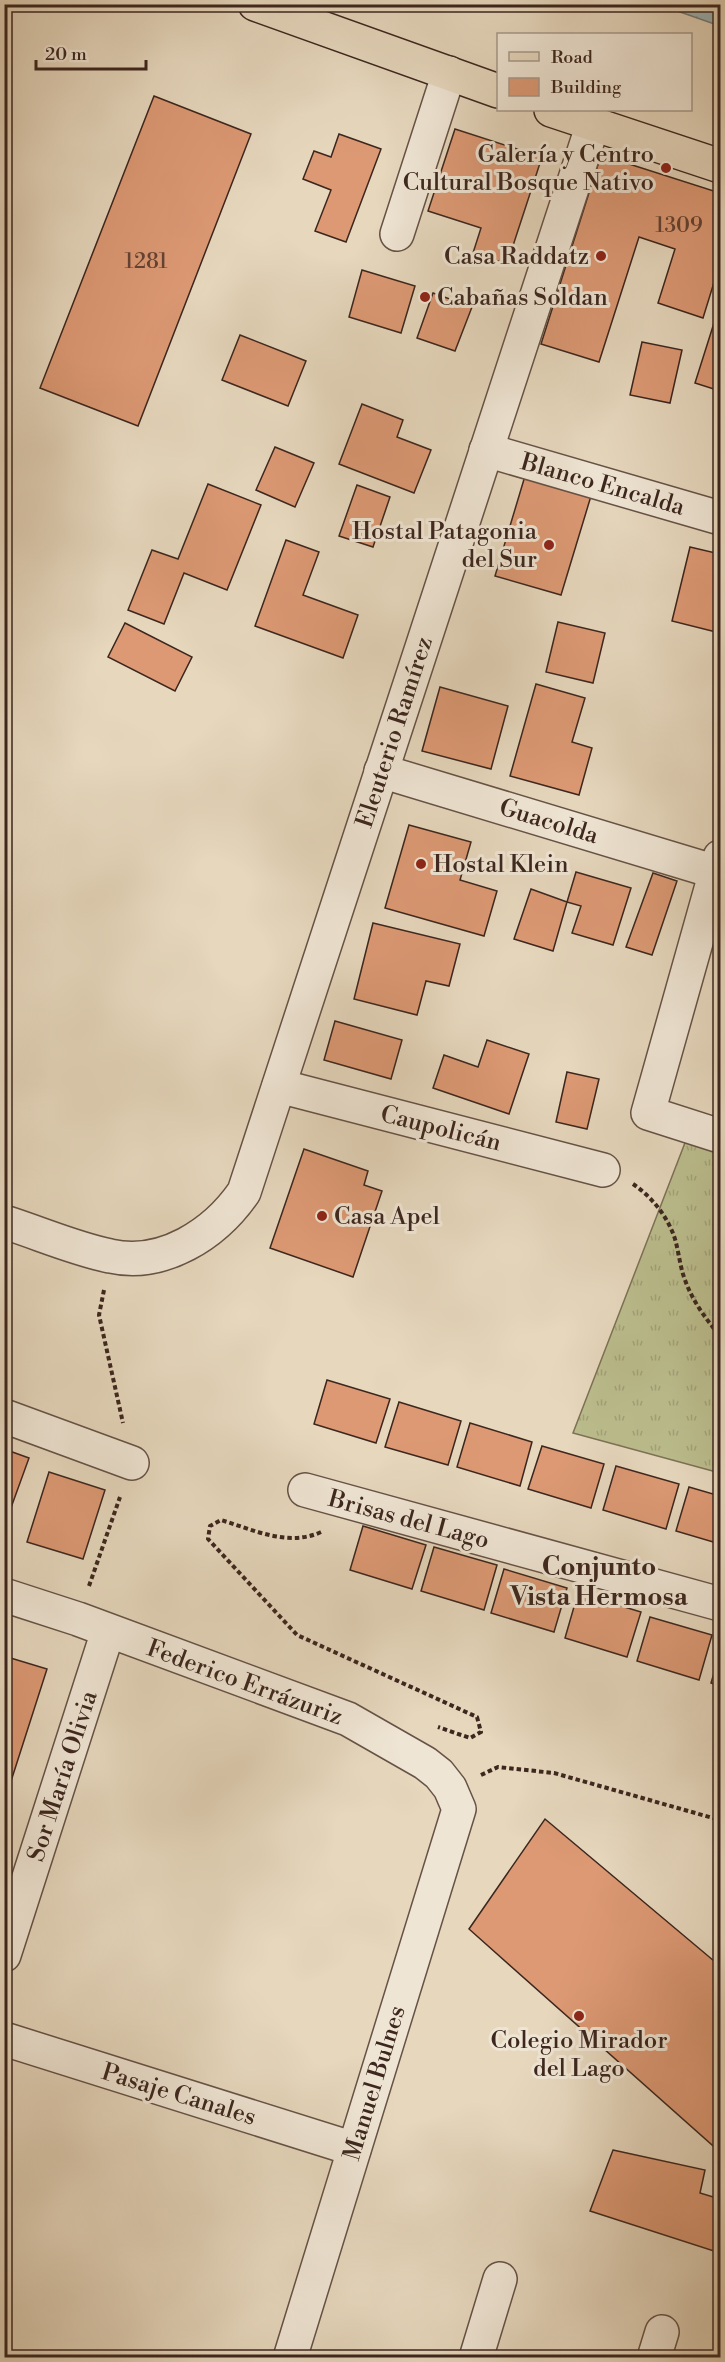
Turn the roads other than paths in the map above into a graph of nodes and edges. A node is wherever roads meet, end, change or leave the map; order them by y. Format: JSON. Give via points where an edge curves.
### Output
{"nodes":[{"id":1,"x":255,"y":4,"type":"edge"},
{"id":2,"x":448,"y":73,"type":"junction"},
{"id":3,"x":497,"y":91,"type":"edge"},
{"id":4,"x":554,"y":111,"type":"edge"},
{"id":5,"x":593,"y":124,"type":"junction"},
{"id":6,"x":720,"y":166,"type":"edge"},
{"id":7,"x":397,"y":234,"type":"dead end"},
{"id":8,"x":486,"y":450,"type":"junction"},
{"id":9,"x":719,"y":513,"type":"edge"},
{"id":10,"x":381,"y":771,"type":"junction"},
{"id":11,"x":718,"y":864,"type":"edge"},
{"id":12,"x":279,"y":1086,"type":"junction"},
{"id":13,"x":720,"y":1136,"type":"edge"},
{"id":14,"x":603,"y":1170,"type":"road end"},
{"id":15,"x":4,"y":1222,"type":"edge"},
{"id":16,"x":4,"y":1416,"type":"edge"},
{"id":17,"x":132,"y":1462,"type":"dead end"},
{"id":18,"x":305,"y":1490,"type":"dead end"},
{"id":19,"x":4,"y":1595,"type":"edge"},
{"id":20,"x":720,"y":1604,"type":"edge"},
{"id":21,"x":108,"y":1631,"type":"junction"},
{"id":22,"x":454,"y":1798,"type":"joint"},
{"id":23,"x":4,"y":1955,"type":"edge"},
{"id":24,"x":4,"y":2039,"type":"edge"},
{"id":25,"x":354,"y":2149,"type":"junction"},
{"id":26,"x":500,"y":2279,"type":"dead end"},
{"id":27,"x":290,"y":2358,"type":"edge"},
{"id":28,"x":476,"y":2358,"type":"edge"}],
"edges":[{"from":1,"to":2,"type":"main road"},
{"from":2,"to":3,"type":"main road"},
{"from":2,"to":7,"type":"street"},
{"from":4,"to":5,"type":"main road"},
{"from":5,"to":6,"type":"main road"},
{"from":5,"to":8,"type":"street","name":"Eleuterio Ramírez"},
{"from":8,"to":9,"type":"street","name":"Blanco Encalda"},
{"from":8,"to":10,"type":"street","name":"Eleuterio Ramírez"},
{"from":10,"to":11,"type":"street","name":"Guacolda"},
{"from":10,"to":12,"type":"street","name":"Eleuterio Ramírez"},
{"from":11,"to":13,"type":"street","via":[[648,1113]]},
{"from":12,"to":14,"type":"street","name":"Caupolicán"},
{"from":12,"to":15,"type":"street","name":"Eleuterio Ramírez","via":[[244,1192],[232,1211],[198,1239],[156,1255],[111,1257]]},
{"from":16,"to":17,"type":"street"},
{"from":18,"to":20,"type":"street","name":"Brisas del Lago"},
{"from":19,"to":21,"type":"street","name":"Federico Errázuriz"},
{"from":21,"to":22,"type":"street","name":"Federico Errázuriz","via":[[348,1719],[425,1763],[439,1774]]},
{"from":21,"to":23,"type":"street","name":"Sor María Olivia"},
{"from":22,"to":25,"type":"street","name":"Manuel Bulnes"},
{"from":24,"to":25,"type":"street","name":"Pasaje Canales"},
{"from":25,"to":27,"type":"street","name":"Manuel Bulnes"},
{"from":26,"to":28,"type":"street"}]}
